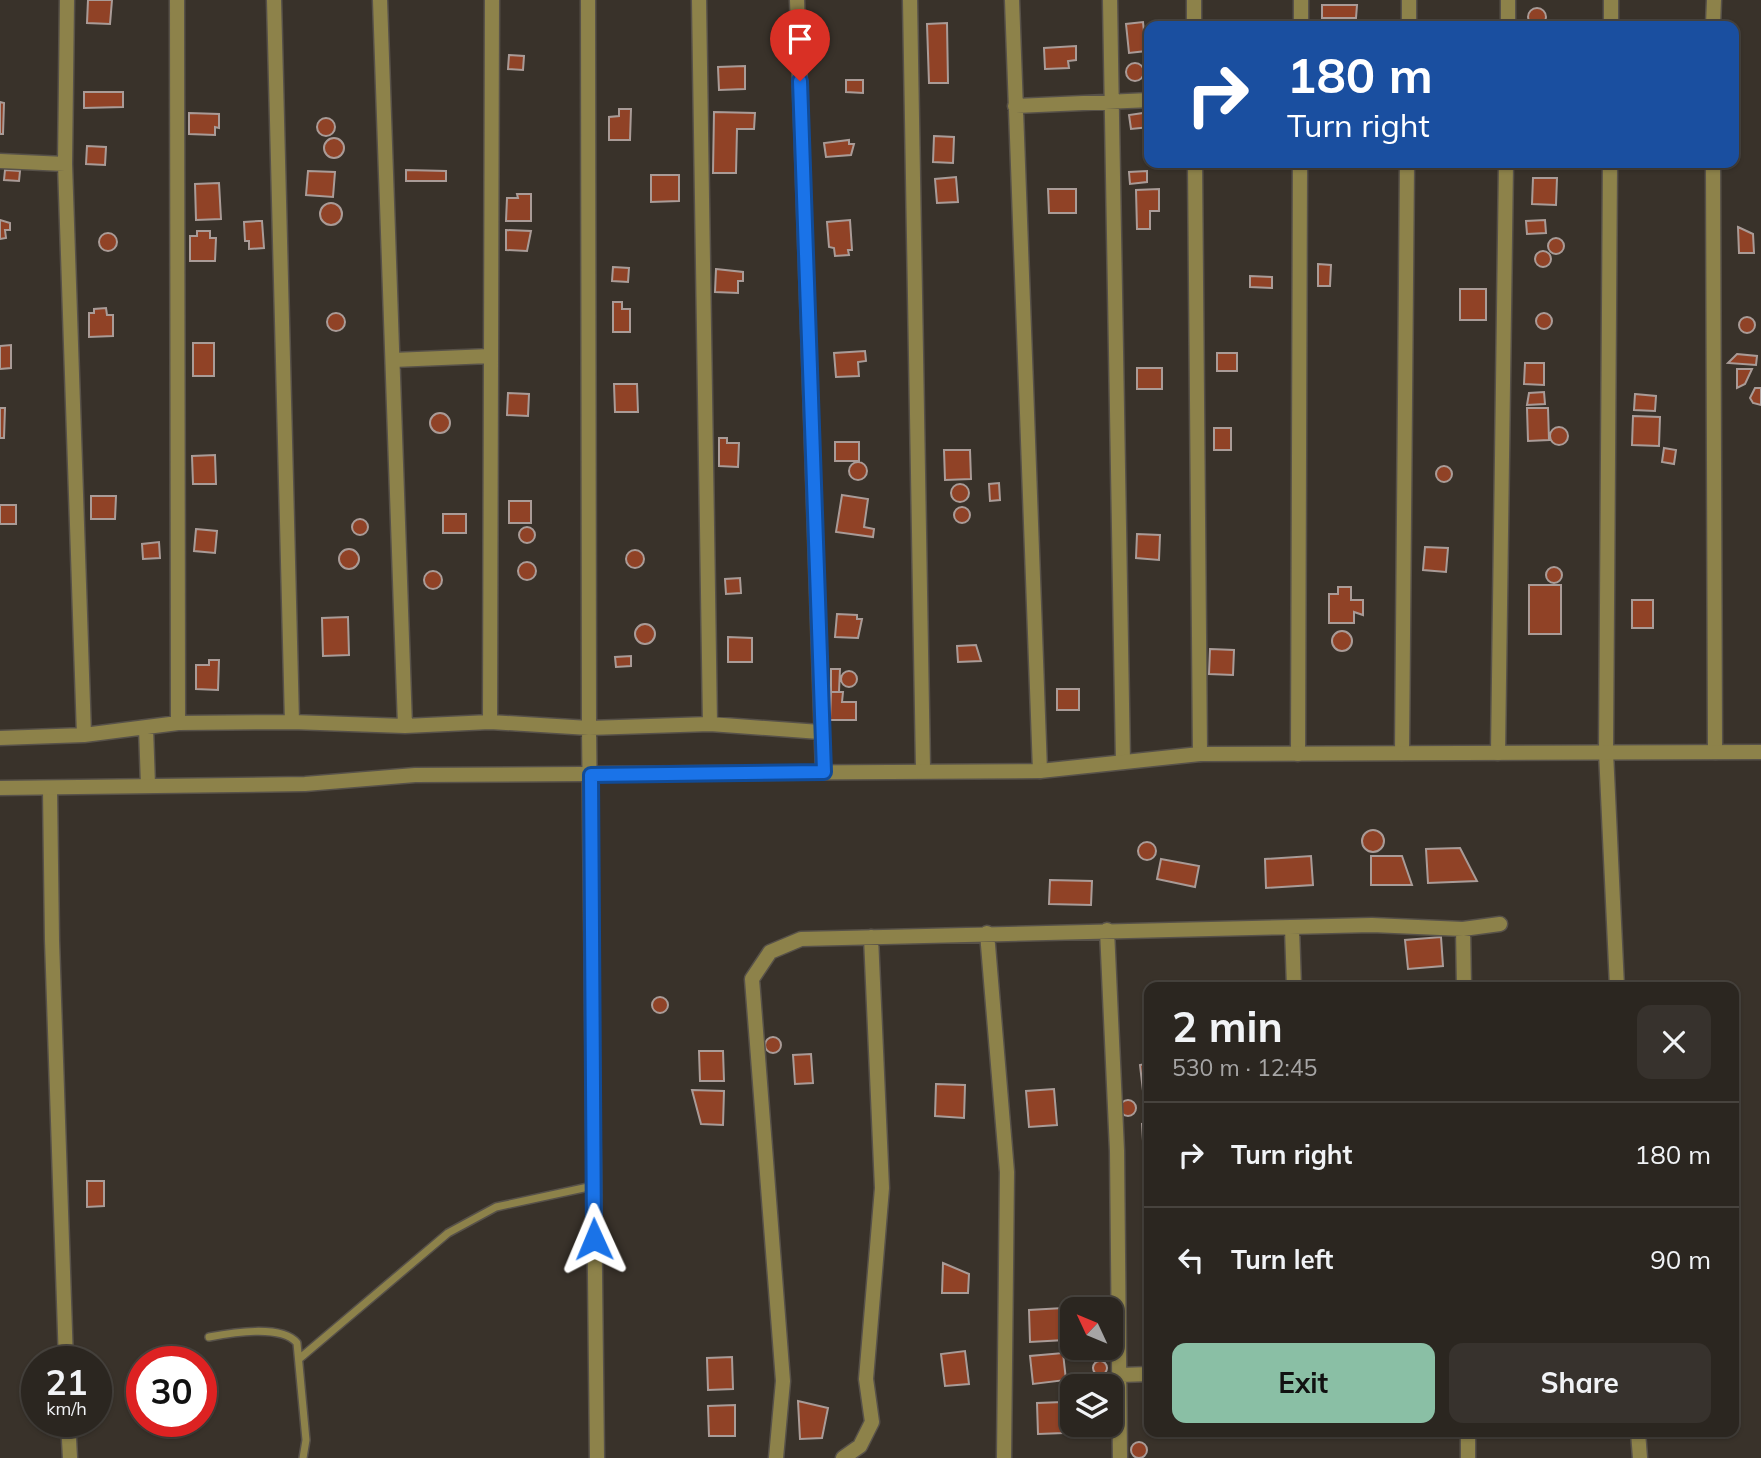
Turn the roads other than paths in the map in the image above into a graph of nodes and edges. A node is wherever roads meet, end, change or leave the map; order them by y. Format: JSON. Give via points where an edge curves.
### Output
{"nodes":[{"id":1,"x":67,"y":0,"type":"edge"},
{"id":2,"x":177,"y":0,"type":"edge"},
{"id":3,"x":274,"y":0,"type":"edge"},
{"id":4,"x":380,"y":0,"type":"edge"},
{"id":5,"x":492,"y":0,"type":"edge"},
{"id":6,"x":588,"y":0,"type":"edge"},
{"id":7,"x":699,"y":0,"type":"edge"},
{"id":8,"x":797,"y":0,"type":"edge"},
{"id":9,"x":910,"y":0,"type":"edge"},
{"id":10,"x":1012,"y":0,"type":"edge"},
{"id":11,"x":1110,"y":0,"type":"edge"},
{"id":12,"x":1194,"y":0,"type":"edge"},
{"id":13,"x":1301,"y":0,"type":"edge"},
{"id":14,"x":1409,"y":0,"type":"edge"},
{"id":15,"x":1508,"y":0,"type":"edge"},
{"id":16,"x":1611,"y":0,"type":"edge"},
{"id":17,"x":1714,"y":0,"type":"edge"},
{"id":18,"x":1194,"y":21,"type":"edge"},
{"id":19,"x":1301,"y":21,"type":"edge"},
{"id":20,"x":1409,"y":21,"type":"edge"},
{"id":21,"x":1508,"y":21,"type":"edge"},
{"id":22,"x":1611,"y":21,"type":"edge"},
{"id":23,"x":1713,"y":21,"type":"edge"},
{"id":24,"x":1144,"y":100,"type":"edge"},
{"id":25,"x":1112,"y":101,"type":"junction"},
{"id":26,"x":1015,"y":106,"type":"junction"},
{"id":27,"x":0,"y":161,"type":"edge"},
{"id":28,"x":65,"y":164,"type":"junction"},
{"id":29,"x":1195,"y":168,"type":"edge"},
{"id":30,"x":1300,"y":168,"type":"edge"},
{"id":31,"x":1407,"y":168,"type":"edge"},
{"id":32,"x":1506,"y":168,"type":"edge"},
{"id":33,"x":1610,"y":168,"type":"edge"},
{"id":34,"x":1713,"y":168,"type":"edge"},
{"id":35,"x":490,"y":356,"type":"junction"},
{"id":36,"x":393,"y":360,"type":"junction"},
{"id":37,"x":292,"y":722,"type":"junction"},
{"id":38,"x":490,"y":722,"type":"junction"},
{"id":39,"x":178,"y":723,"type":"junction"},
{"id":40,"x":710,"y":724,"type":"junction"},
{"id":41,"x":405,"y":726,"type":"junction"},
{"id":42,"x":146,"y":728,"type":"junction"},
{"id":43,"x":589,"y":728,"type":"junction"},
{"id":44,"x":820,"y":732,"type":"junction"},
{"id":45,"x":84,"y":735,"type":"junction"},
{"id":46,"x":0,"y":738,"type":"edge"},
{"id":47,"x":1606,"y":752,"type":"junction"},
{"id":48,"x":1715,"y":752,"type":"junction"},
{"id":49,"x":1761,"y":752,"type":"edge"},
{"id":50,"x":1402,"y":753,"type":"junction"},
{"id":51,"x":1498,"y":753,"type":"junction"},
{"id":52,"x":1200,"y":754,"type":"junction"},
{"id":53,"x":1298,"y":754,"type":"junction"},
{"id":54,"x":1123,"y":762,"type":"junction"},
{"id":55,"x":923,"y":769,"type":"junction"},
{"id":56,"x":1040,"y":771,"type":"junction"},
{"id":57,"x":824,"y":772,"type":"junction"},
{"id":58,"x":591,"y":775,"type":"junction"},
{"id":59,"x":148,"y":785,"type":"junction"},
{"id":60,"x":0,"y":788,"type":"edge"},
{"id":61,"x":50,"y":789,"type":"junction"},
{"id":62,"x":1500,"y":924,"type":"dead end"},
{"id":63,"x":1292,"y":928,"type":"junction"},
{"id":64,"x":1463,"y":929,"type":"junction"},
{"id":65,"x":1107,"y":930,"type":"junction"},
{"id":66,"x":987,"y":933,"type":"junction"},
{"id":67,"x":871,"y":937,"type":"junction"},
{"id":68,"x":1294,"y":982,"type":"edge"},
{"id":69,"x":1464,"y":982,"type":"edge"},
{"id":70,"x":1617,"y":982,"type":"edge"},
{"id":71,"x":593,"y":1186,"type":"junction"},
{"id":72,"x":209,"y":1337,"type":"dead end"},
{"id":73,"x":65,"y":1346,"type":"edge"},
{"id":74,"x":299,"y":1359,"type":"junction"},
{"id":75,"x":1120,"y":1374,"type":"edge"},
{"id":76,"x":1144,"y":1374,"type":"edge"},
{"id":77,"x":1123,"y":1375,"type":"edge"},
{"id":78,"x":68,"y":1437,"type":"edge"},
{"id":79,"x":1120,"y":1437,"type":"edge"},
{"id":80,"x":1468,"y":1437,"type":"edge"},
{"id":81,"x":1638,"y":1437,"type":"edge"},
{"id":82,"x":69,"y":1458,"type":"edge"},
{"id":83,"x":303,"y":1458,"type":"edge"},
{"id":84,"x":597,"y":1458,"type":"edge"},
{"id":85,"x":776,"y":1458,"type":"edge"},
{"id":86,"x":843,"y":1458,"type":"edge"},
{"id":87,"x":1004,"y":1458,"type":"edge"},
{"id":88,"x":1120,"y":1458,"type":"edge"},
{"id":89,"x":1468,"y":1458,"type":"edge"},
{"id":90,"x":1640,"y":1458,"type":"edge"}],
"edges":[{"from":1,"to":28,"type":"street"},
{"from":2,"to":39,"type":"street"},
{"from":3,"to":37,"type":"street"},
{"from":4,"to":36,"type":"street"},
{"from":5,"to":35,"type":"street"},
{"from":6,"to":43,"type":"street"},
{"from":7,"to":40,"type":"street"},
{"from":8,"to":44,"type":"street"},
{"from":9,"to":55,"type":"street"},
{"from":10,"to":26,"type":"street"},
{"from":11,"to":25,"type":"street"},
{"from":12,"to":18,"type":"street"},
{"from":13,"to":19,"type":"street"},
{"from":14,"to":20,"type":"street"},
{"from":15,"to":21,"type":"street"},
{"from":16,"to":22,"type":"street"},
{"from":17,"to":23,"type":"street"},
{"from":24,"to":25,"type":"street"},
{"from":25,"to":26,"type":"street"},
{"from":25,"to":54,"type":"street"},
{"from":26,"to":56,"type":"street"},
{"from":27,"to":28,"type":"street"},
{"from":28,"to":45,"type":"street"},
{"from":29,"to":52,"type":"street"},
{"from":30,"to":53,"type":"street"},
{"from":31,"to":50,"type":"street"},
{"from":32,"to":51,"type":"street"},
{"from":33,"to":47,"type":"street"},
{"from":34,"to":48,"type":"street"},
{"from":35,"to":36,"type":"street"},
{"from":35,"to":38,"type":"street"},
{"from":36,"to":41,"type":"street"},
{"from":37,"to":39,"type":"street"},
{"from":37,"to":41,"type":"street"},
{"from":38,"to":41,"type":"street"},
{"from":38,"to":43,"type":"street"},
{"from":39,"to":42,"type":"street"},
{"from":40,"to":43,"type":"street"},
{"from":40,"to":44,"type":"street"},
{"from":42,"to":45,"type":"street"},
{"from":42,"to":59,"type":"street"},
{"from":43,"to":58,"type":"street"},
{"from":44,"to":57,"type":"street"},
{"from":45,"to":46,"type":"street"},
{"from":47,"to":48,"type":"street"},
{"from":47,"to":51,"type":"street"},
{"from":47,"to":70,"type":"street"},
{"from":48,"to":49,"type":"street"},
{"from":50,"to":51,"type":"street"},
{"from":50,"to":53,"type":"street"},
{"from":52,"to":53,"type":"street"},
{"from":52,"to":54,"type":"street"},
{"from":54,"to":56,"type":"street"},
{"from":55,"to":56,"type":"street"},
{"from":55,"to":57,"type":"street"},
{"from":57,"to":58,"type":"street"},
{"from":58,"to":59,"type":"street","via":[[415,775],[305,784]]},
{"from":58,"to":71,"type":"street"},
{"from":59,"to":61,"type":"street"},
{"from":60,"to":61,"type":"street"},
{"from":61,"to":73,"type":"street"},
{"from":62,"to":64,"type":"street"},
{"from":63,"to":64,"type":"street"},
{"from":63,"to":65,"type":"street"},
{"from":63,"to":68,"type":"street"},
{"from":64,"to":69,"type":"street"},
{"from":65,"to":66,"type":"street"},
{"from":65,"to":75,"type":"street","via":[[1117,1151]]},
{"from":66,"to":67,"type":"street"},
{"from":66,"to":87,"type":"street","via":[[1007,1172]]},
{"from":67,"to":85,"type":"street","via":[[801,939],[771,952],[752,979],[783,1381]]},
{"from":67,"to":86,"type":"street","via":[[882,1188],[866,1379],[872,1422],[860,1446]]},
{"from":71,"to":74,"type":"lane","via":[[496,1207],[448,1233]]},
{"from":71,"to":84,"type":"street"},
{"from":72,"to":74,"type":"lane","via":[[283,1333],[297,1343]]},
{"from":74,"to":83,"type":"lane","via":[[306,1440]]},
{"from":76,"to":77,"type":"street"},
{"from":78,"to":82,"type":"street"},
{"from":79,"to":88,"type":"street"},
{"from":80,"to":89,"type":"street"},
{"from":81,"to":90,"type":"street"}]}
